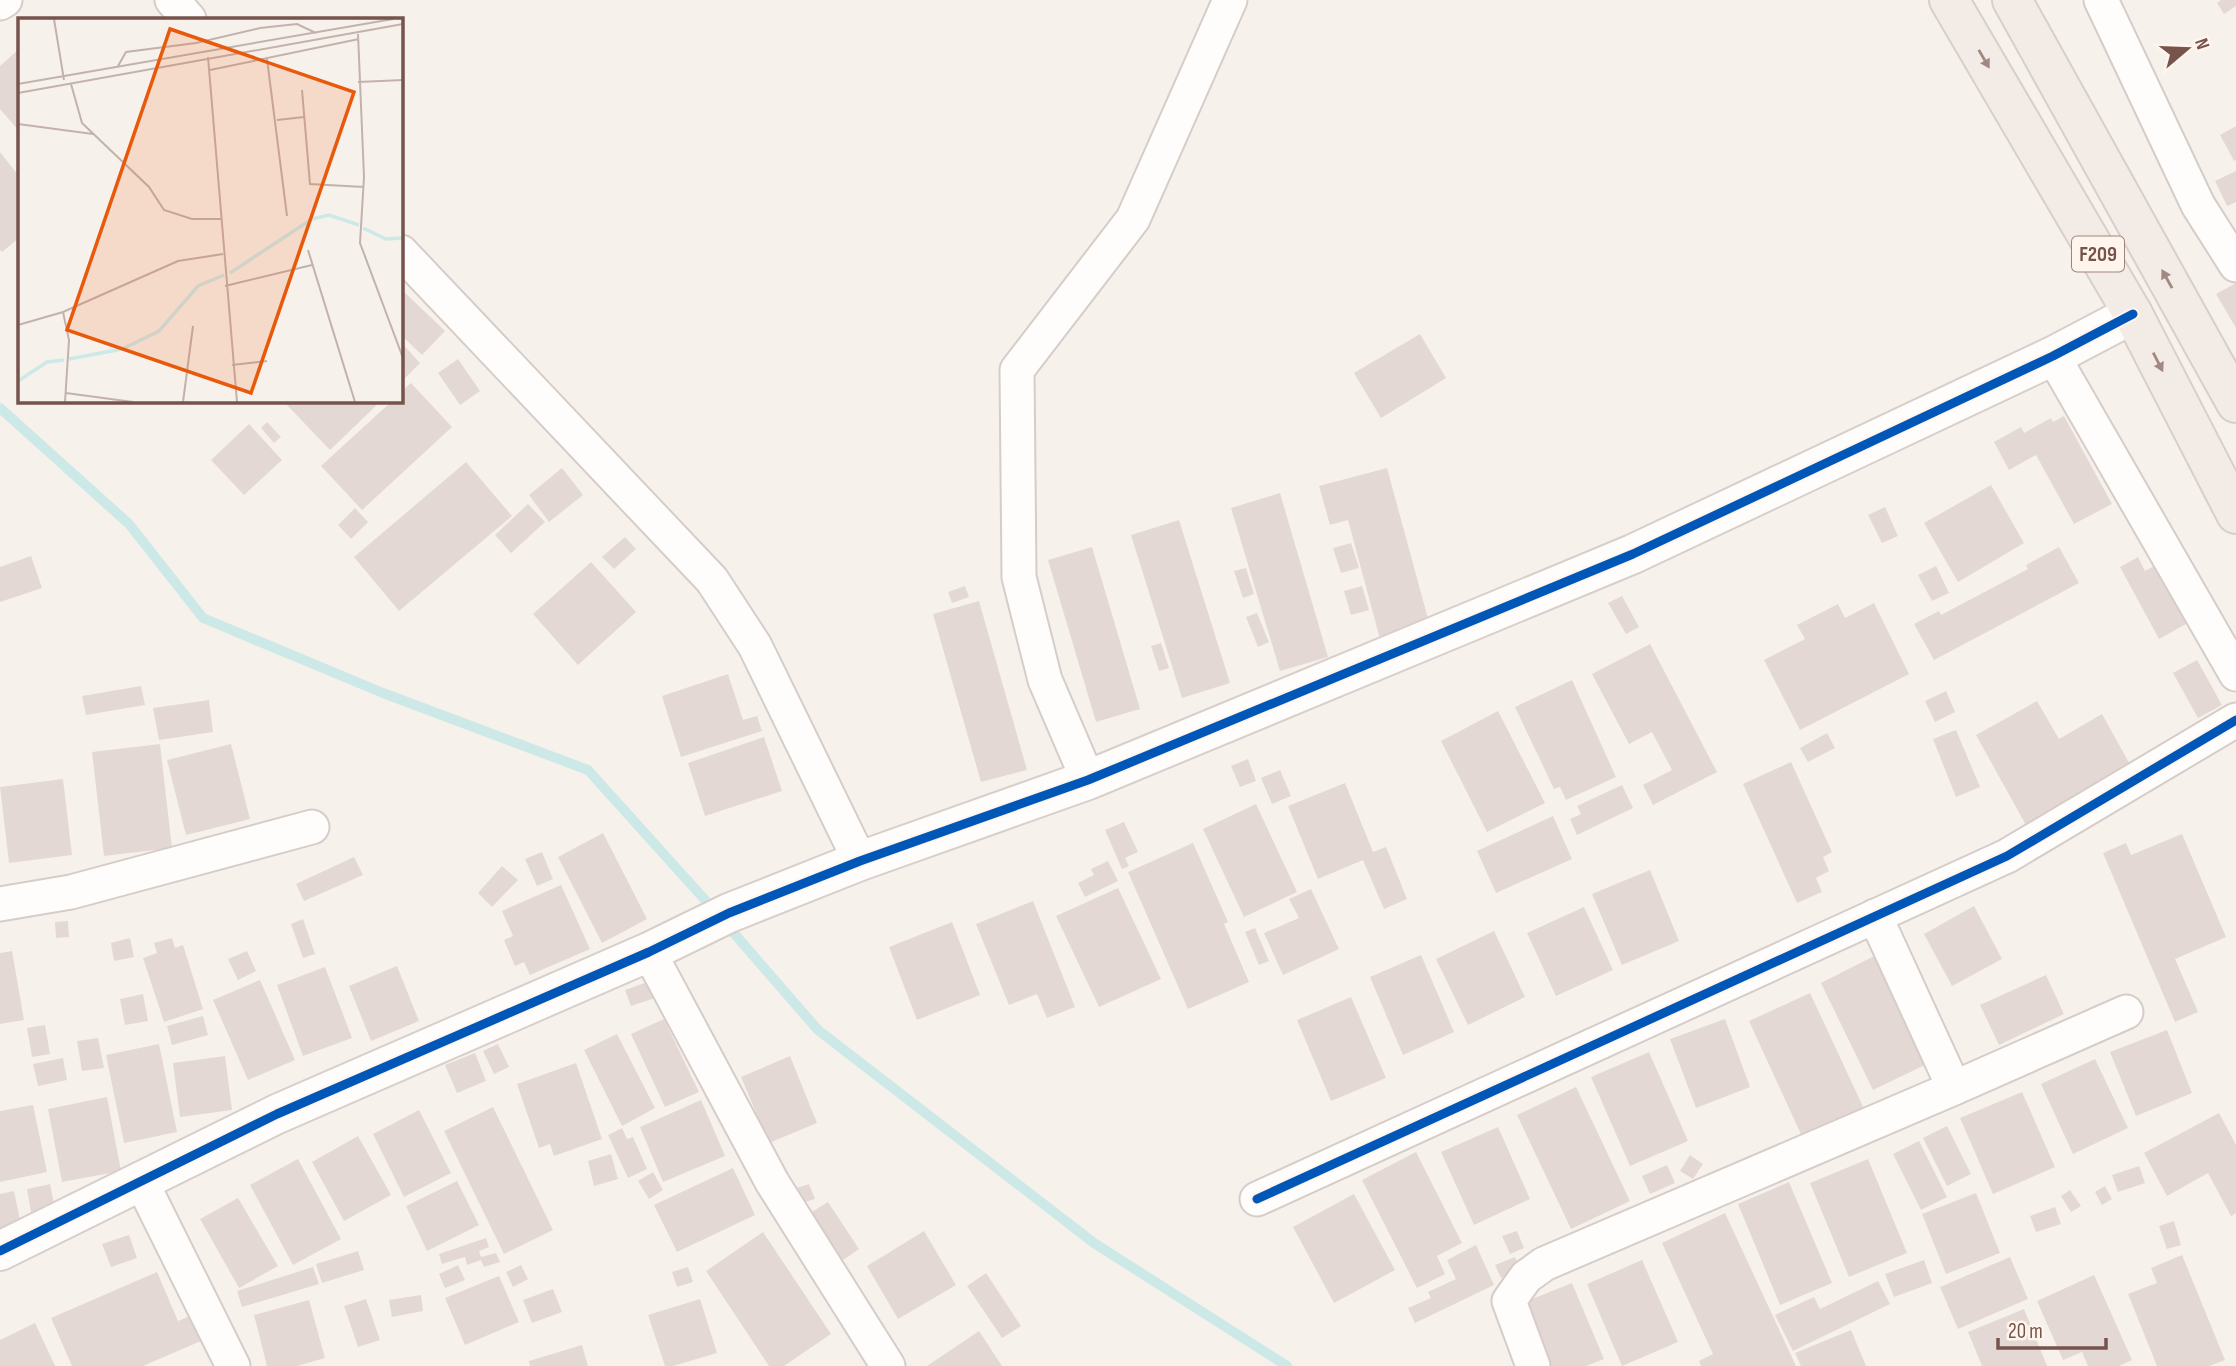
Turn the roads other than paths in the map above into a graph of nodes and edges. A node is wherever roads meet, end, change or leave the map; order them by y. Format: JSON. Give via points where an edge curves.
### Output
{"nodes":[{"id":1,"x":5,"y":0,"type":"edge"},
{"id":2,"x":172,"y":0,"type":"edge"},
{"id":3,"x":1230,"y":0,"type":"edge"},
{"id":4,"x":1949,"y":0,"type":"edge"},
{"id":5,"x":2012,"y":0,"type":"edge"},
{"id":6,"x":2101,"y":0,"type":"edge"},
{"id":7,"x":0,"y":3,"type":"edge"},
{"id":8,"x":188,"y":18,"type":"edge"},
{"id":9,"x":402,"y":253,"type":"edge"},
{"id":10,"x":2236,"y":265,"type":"edge"},
{"id":11,"x":2133,"y":314,"type":"junction"},
{"id":12,"x":2053,"y":356,"type":"junction"},
{"id":13,"x":2236,"y":403,"type":"edge"},
{"id":14,"x":2236,"y":514,"type":"edge"},
{"id":15,"x":2236,"y":674,"type":"edge"},
{"id":16,"x":2236,"y":720,"type":"edge"},
{"id":17,"x":1088,"y":780,"type":"junction"},
{"id":18,"x":312,"y":827,"type":"dead end"},
{"id":19,"x":860,"y":861,"type":"junction"},
{"id":20,"x":0,"y":904,"type":"edge"},
{"id":21,"x":1875,"y":916,"type":"junction"},
{"id":22,"x":665,"y":945,"type":"junction"},
{"id":23,"x":2126,"y":1012,"type":"dead end"},
{"id":24,"x":1954,"y":1088,"type":"junction"},
{"id":25,"x":141,"y":1181,"type":"junction"},
{"id":26,"x":1257,"y":1199,"type":"dead end"},
{"id":27,"x":0,"y":1251,"type":"edge"},
{"id":28,"x":233,"y":1366,"type":"edge"},
{"id":29,"x":888,"y":1366,"type":"edge"},
{"id":30,"x":1533,"y":1366,"type":"edge"}],
"edges":[{"from":1,"to":7,"type":"street"},
{"from":2,"to":8,"type":"street"},
{"from":3,"to":17,"type":"street","via":[[1133,219],[1017,369],[1019,577],[1045,680]]},
{"from":4,"to":11,"type":"main road","number":"F209","one_way":true},
{"from":13,"to":5,"type":"main road","number":"F209","one_way":true},
{"from":6,"to":10,"type":"street","via":[[2198,205]]},
{"from":9,"to":19,"type":"street","via":[[712,580],[755,646]]},
{"from":11,"to":12,"type":"street"},
{"from":11,"to":14,"type":"main road","number":"F209","one_way":true},
{"from":12,"to":15,"type":"street"},
{"from":12,"to":17,"type":"street","via":[[1633,554]]},
{"from":16,"to":21,"type":"street","via":[[2007,856]]},
{"from":17,"to":19,"type":"street"},
{"from":18,"to":20,"type":"street","via":[[71,892]]},
{"from":19,"to":22,"type":"street","via":[[729,913]]},
{"from":21,"to":24,"type":"street"},
{"from":21,"to":26,"type":"street"},
{"from":22,"to":25,"type":"street","via":[[277,1114]]},
{"from":22,"to":29,"type":"street","via":[[772,1182]]},
{"from":23,"to":24,"type":"street"},
{"from":24,"to":30,"type":"street","via":[[1544,1264],[1526,1277],[1509,1301]]},
{"from":25,"to":27,"type":"street"},
{"from":25,"to":28,"type":"street"}]}
